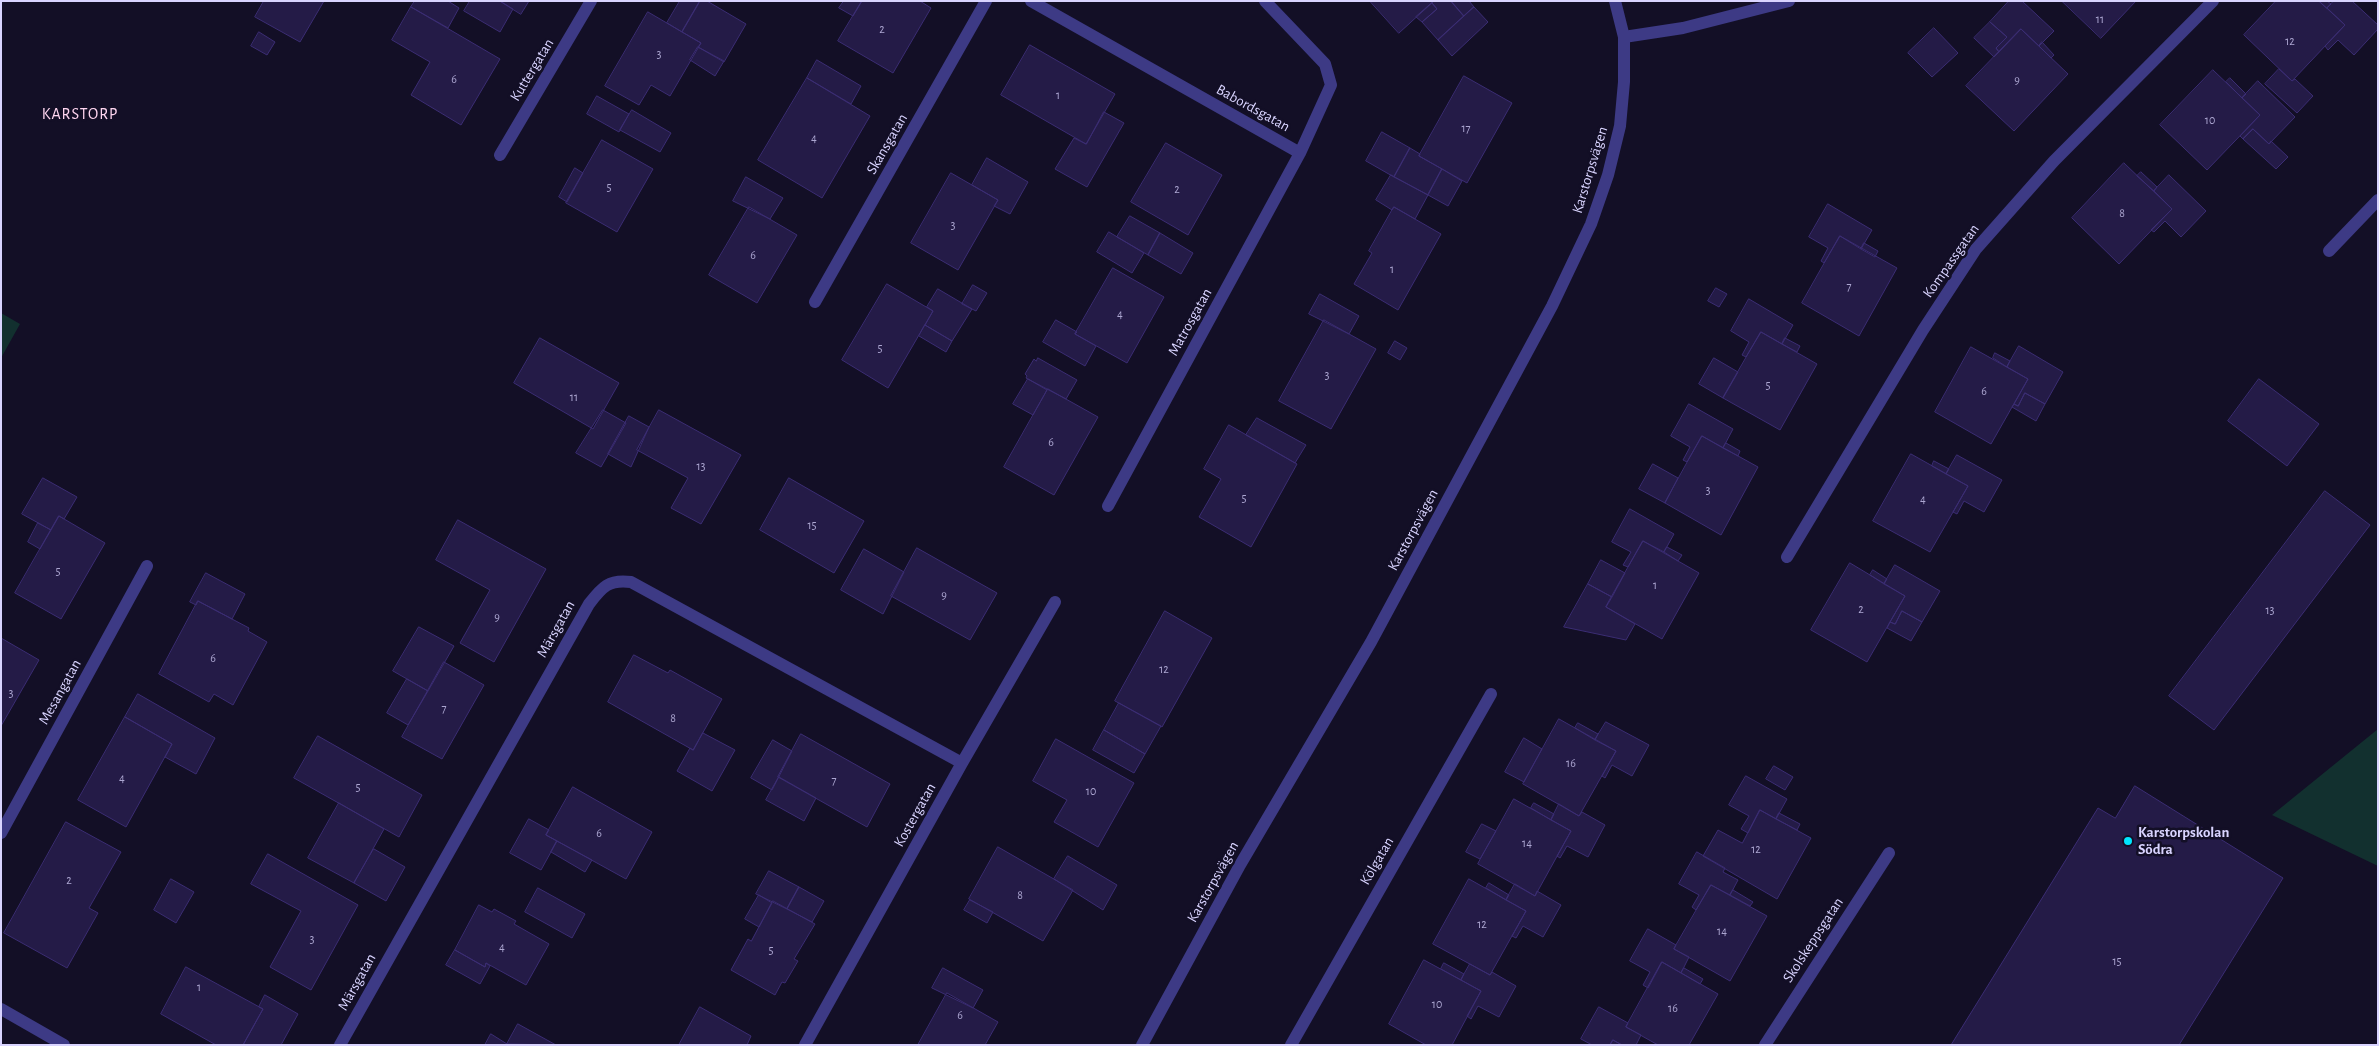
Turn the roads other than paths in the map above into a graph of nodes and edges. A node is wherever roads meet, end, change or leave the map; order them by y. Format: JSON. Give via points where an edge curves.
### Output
{"nodes":[{"id":1,"x":591,"y":1,"type":"edge"},
{"id":2,"x":986,"y":1,"type":"edge"},
{"id":3,"x":1031,"y":1,"type":"edge"},
{"id":4,"x":1265,"y":1,"type":"edge"},
{"id":5,"x":1615,"y":1,"type":"edge"},
{"id":6,"x":1789,"y":1,"type":"edge"},
{"id":7,"x":2213,"y":1,"type":"edge"},
{"id":8,"x":1624,"y":37,"type":"junction"},
{"id":9,"x":1300,"y":154,"type":"junction"},
{"id":10,"x":500,"y":155,"type":"dead end"},
{"id":11,"x":2378,"y":200,"type":"edge"},
{"id":12,"x":2329,"y":251,"type":"dead end"},
{"id":13,"x":816,"y":302,"type":"dead end"},
{"id":14,"x":1108,"y":506,"type":"dead end"},
{"id":15,"x":1788,"y":557,"type":"dead end"},
{"id":16,"x":147,"y":566,"type":"dead end"},
{"id":17,"x":1056,"y":602,"type":"dead end"},
{"id":18,"x":1491,"y":694,"type":"dead end"},
{"id":19,"x":962,"y":763,"type":"junction"},
{"id":20,"x":1,"y":833,"type":"edge"},
{"id":21,"x":1889,"y":853,"type":"dead end"},
{"id":22,"x":1,"y":1009,"type":"edge"},
{"id":23,"x":64,"y":1045,"type":"edge"},
{"id":24,"x":340,"y":1045,"type":"edge"},
{"id":25,"x":806,"y":1045,"type":"edge"},
{"id":26,"x":1142,"y":1045,"type":"edge"},
{"id":27,"x":1291,"y":1045,"type":"edge"},
{"id":28,"x":1765,"y":1045,"type":"edge"}],
"edges":[{"from":1,"to":10,"type":"street","name":"Kuttergatan"},
{"from":2,"to":13,"type":"street","name":"Skansgatan"},
{"from":3,"to":9,"type":"street","name":"Babordsgatan"},
{"from":4,"to":9,"type":"street","name":"Babordsgatan","via":[[1325,64],[1332,85]]},
{"from":5,"to":8,"type":"street","name":"Karstorpsvägen"},
{"from":6,"to":8,"type":"street","via":[[1684,28]]},
{"from":7,"to":15,"type":"street","name":"Kompassgatan","via":[[2054,161],[1976,250],[1923,330]]},
{"from":8,"to":26,"type":"street","name":"Karstorpsvägen","via":[[1620,126],[1608,176],[1591,224],[1552,306],[1371,642],[1240,865]]},
{"from":9,"to":14,"type":"street","name":"Matrosgatan"},
{"from":11,"to":12,"type":"street"},
{"from":16,"to":20,"type":"street","name":"Mesangatan"},
{"from":17,"to":19,"type":"street","name":"Kostergatan"},
{"from":18,"to":27,"type":"street","name":"Kölgatan"},
{"from":19,"to":24,"type":"street","name":"Märsgatan","via":[[631,582],[616,580],[599,590],[589,604]]},
{"from":19,"to":25,"type":"street","name":"Kostergatan"},
{"from":21,"to":28,"type":"street","name":"Skolskeppsgatan"},
{"from":22,"to":23,"type":"street"}]}
